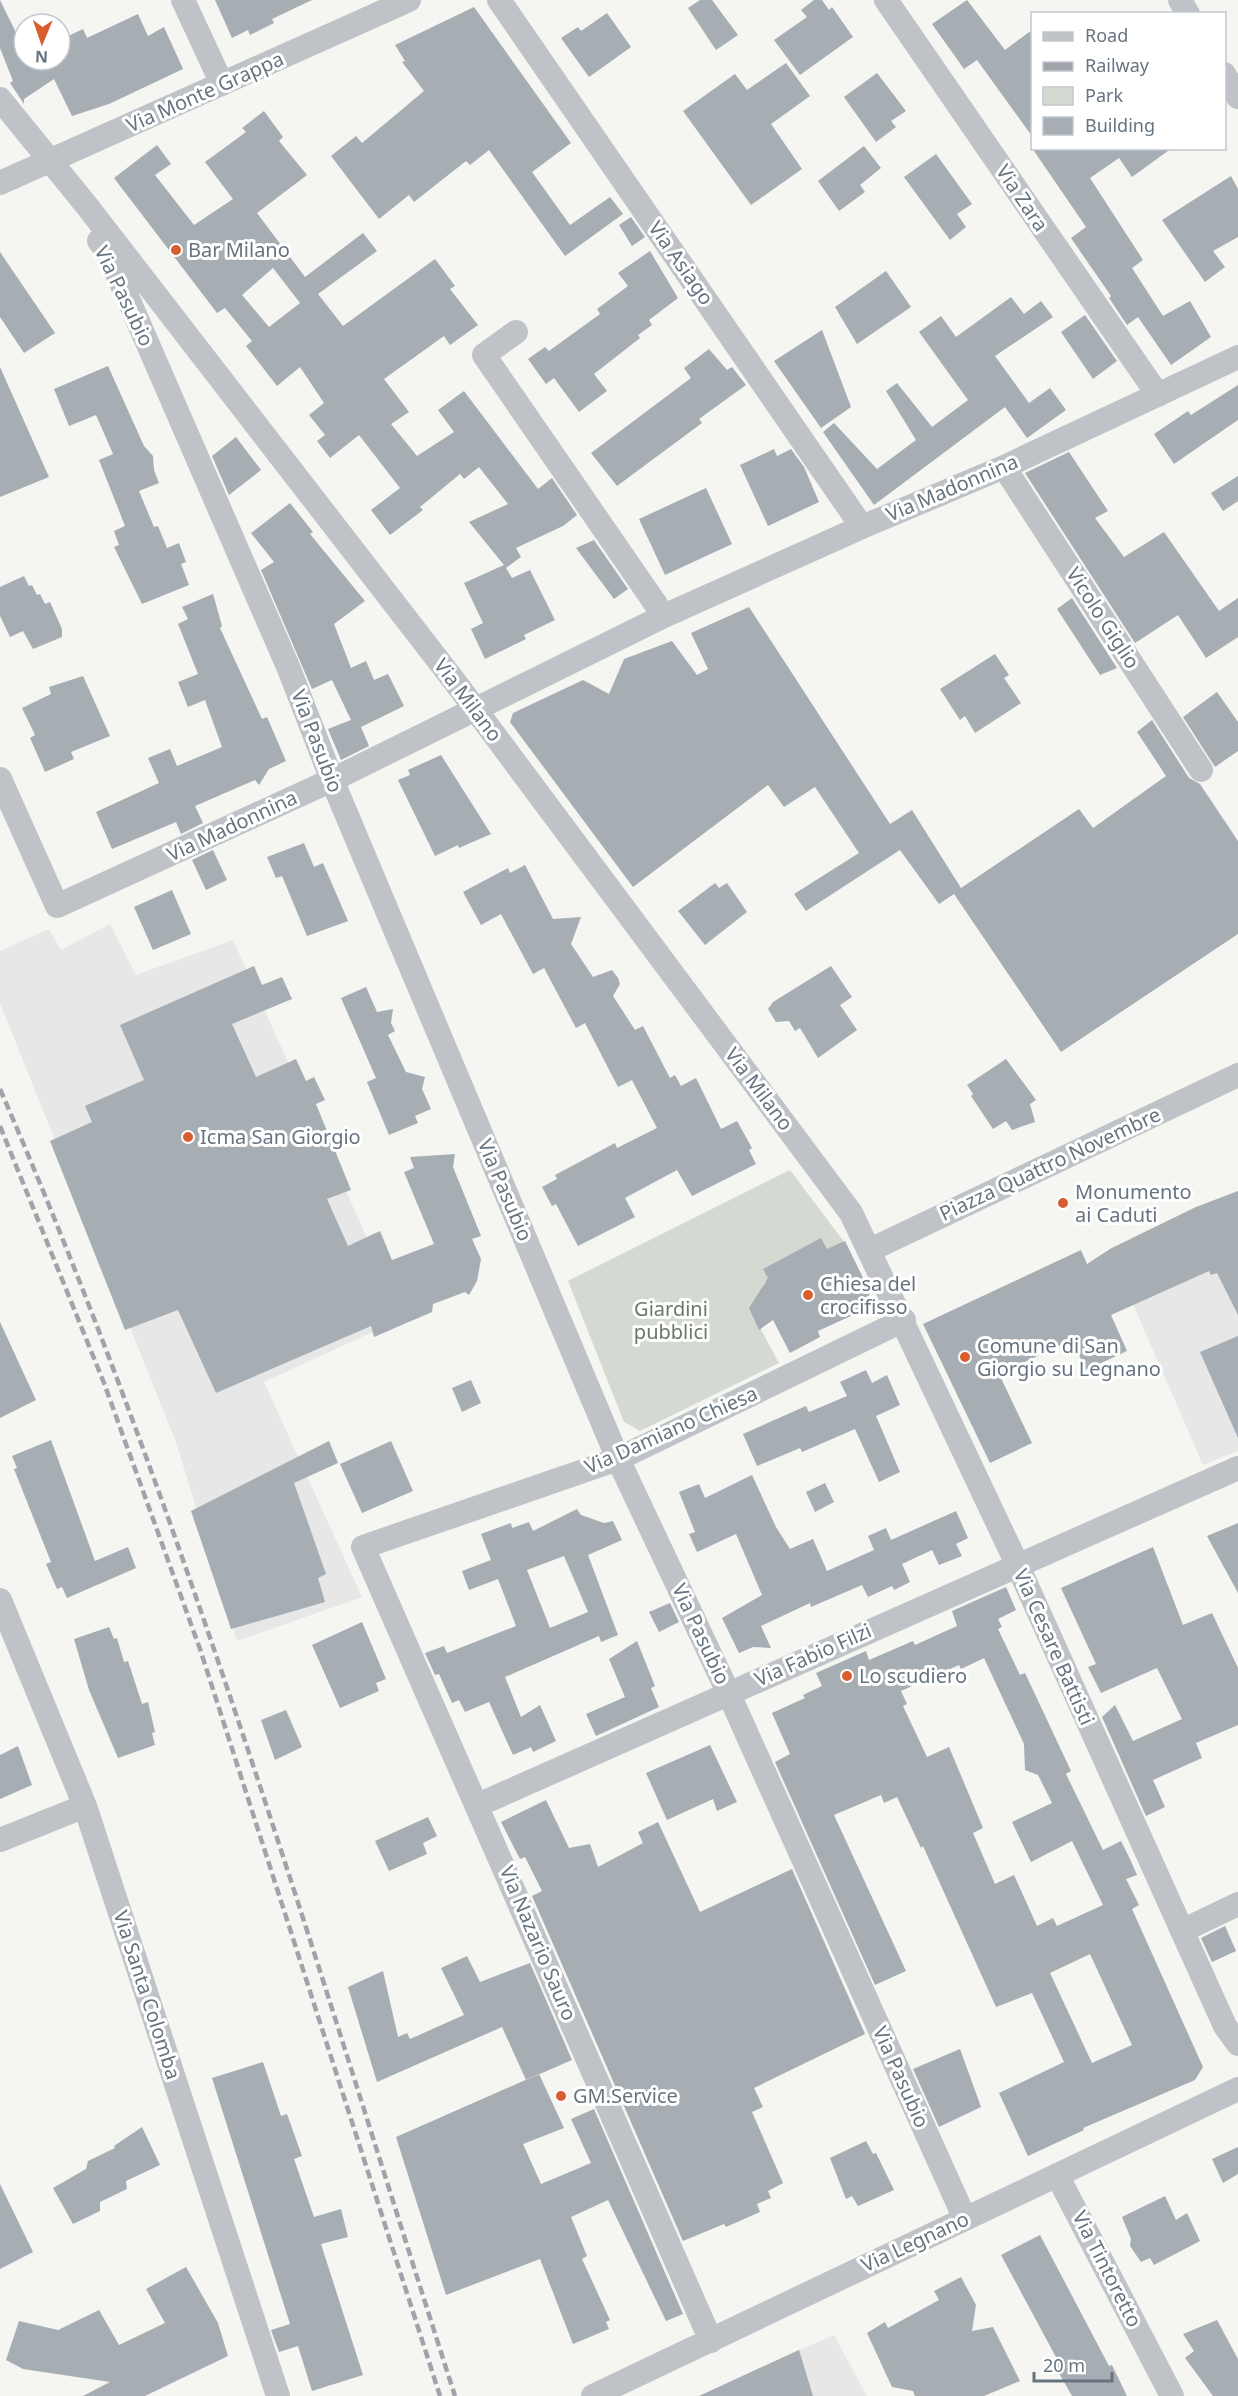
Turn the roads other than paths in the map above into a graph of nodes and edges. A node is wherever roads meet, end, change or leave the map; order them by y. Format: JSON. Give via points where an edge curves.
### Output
{"nodes":[{"id":1,"x":183,"y":0,"type":"edge"},
{"id":2,"x":409,"y":0,"type":"edge"},
{"id":3,"x":499,"y":0,"type":"edge"},
{"id":4,"x":886,"y":0,"type":"edge"},
{"id":5,"x":382,"y":5,"type":"edge"},
{"id":6,"x":1226,"y":77,"type":"edge"},
{"id":7,"x":222,"y":84,"type":"junction"},
{"id":8,"x":1238,"y":97,"type":"edge"},
{"id":9,"x":0,"y":99,"type":"edge"},
{"id":10,"x":49,"y":162,"type":"junction"},
{"id":11,"x":0,"y":183,"type":"edge"},
{"id":12,"x":516,"y":332,"type":"dead end"},
{"id":13,"x":1238,"y":357,"type":"edge"},
{"id":14,"x":1158,"y":395,"type":"junction"},
{"id":15,"x":1004,"y":467,"type":"junction"},
{"id":16,"x":862,"y":527,"type":"junction"},
{"id":17,"x":664,"y":616,"type":"junction"},
{"id":18,"x":474,"y":708,"type":"junction"},
{"id":19,"x":1202,"y":770,"type":"dead end"},
{"id":20,"x":0,"y":779,"type":"edge"},
{"id":21,"x":332,"y":780,"type":"junction"},
{"id":22,"x":1236,"y":1082,"type":"edge"},
{"id":23,"x":870,"y":1250,"type":"junction"},
{"id":24,"x":904,"y":1320,"type":"junction"},
{"id":25,"x":618,"y":1459,"type":"junction"},
{"id":26,"x":1238,"y":1468,"type":"edge"},
{"id":27,"x":363,"y":1547,"type":"joint"},
{"id":28,"x":1017,"y":1564,"type":"junction"},
{"id":29,"x":0,"y":1600,"type":"edge"},
{"id":30,"x":728,"y":1692,"type":"junction"},
{"id":31,"x":478,"y":1805,"type":"junction"},
{"id":32,"x":85,"y":1806,"type":"junction"},
{"id":33,"x":0,"y":1840,"type":"edge"},
{"id":34,"x":1238,"y":1904,"type":"edge"},
{"id":35,"x":1182,"y":1931,"type":"junction"},
{"id":36,"x":1238,"y":2044,"type":"edge"},
{"id":37,"x":1238,"y":2089,"type":"edge"},
{"id":38,"x":1057,"y":2175,"type":"junction"},
{"id":39,"x":964,"y":2219,"type":"junction"},
{"id":40,"x":711,"y":2341,"type":"junction"},
{"id":41,"x":278,"y":2396,"type":"edge"},
{"id":42,"x":593,"y":2396,"type":"edge"},
{"id":43,"x":1172,"y":2396,"type":"edge"}],
"edges":[{"from":1,"to":7,"type":"street"},
{"from":2,"to":5,"type":"street","name":"Via Monte Grappa"},
{"from":3,"to":16,"type":"street","name":"Via Asiago"},
{"from":4,"to":14,"type":"street","name":"Via Zara"},
{"from":5,"to":7,"type":"street","name":"Via Monte Grappa"},
{"from":6,"to":8,"type":"street"},
{"from":7,"to":10,"type":"street","name":"Via Monte Grappa"},
{"from":9,"to":10,"type":"street"},
{"from":10,"to":11,"type":"street","name":"Via Monte Grappa"},
{"from":10,"to":18,"type":"street","name":"Via Milano"},
{"from":10,"to":21,"type":"street","name":"Via Pasubio","via":[[53,179],[106,249],[289,669]]},
{"from":12,"to":17,"type":"street","via":[[484,355]]},
{"from":13,"to":14,"type":"street","name":"Via Madonnina"},
{"from":14,"to":15,"type":"street","name":"Via Madonnina"},
{"from":15,"to":16,"type":"street","name":"Via Madonnina"},
{"from":15,"to":19,"type":"street","name":"Vicolo Giglio"},
{"from":16,"to":17,"type":"street","name":"Via Madonnina"},
{"from":17,"to":18,"type":"street","name":"Via Madonnina"},
{"from":18,"to":21,"type":"street","name":"Via Madonnina"},
{"from":18,"to":23,"type":"street","name":"Via Milano","via":[[851,1212]]},
{"from":20,"to":21,"type":"street","name":"Via Madonnina","via":[[57,906]]},
{"from":21,"to":25,"type":"street","name":"Via Pasubio"},
{"from":22,"to":23,"type":"street","name":"Piazza Quattro Novembre"},
{"from":23,"to":24,"type":"street","name":"Via Cesare Battisti"},
{"from":24,"to":25,"type":"street","name":"Via Damiano Chiesa"},
{"from":24,"to":28,"type":"street","name":"Via Cesare Battisti"},
{"from":25,"to":27,"type":"street","name":"Via Damiano Chiesa"},
{"from":25,"to":30,"type":"street","name":"Via Pasubio"},
{"from":26,"to":28,"type":"street","name":"Via Fabio Filzi"},
{"from":27,"to":31,"type":"street","name":"Via Nazario Sauro"},
{"from":28,"to":30,"type":"street","name":"Via Fabio Filzi"},
{"from":28,"to":35,"type":"street","name":"Via Cesare Battisti"},
{"from":29,"to":32,"type":"street","name":"Via Santa Colomba"},
{"from":30,"to":31,"type":"street","name":"Via Fabio Filzi"},
{"from":30,"to":39,"type":"street","name":"Via Pasubio"},
{"from":31,"to":40,"type":"street","name":"Via Nazario Sauro"},
{"from":32,"to":33,"type":"street"},
{"from":32,"to":41,"type":"street","name":"Via Santa Colomba"},
{"from":34,"to":35,"type":"street"},
{"from":35,"to":36,"type":"street","name":"Via Cesare Battisti","via":[[1225,2026]]},
{"from":37,"to":38,"type":"street","name":"Via Legnano"},
{"from":38,"to":39,"type":"street","name":"Via Legnano"},
{"from":38,"to":43,"type":"street","name":"Via Tintoretto"},
{"from":39,"to":40,"type":"street","name":"Via Legnano"},
{"from":40,"to":42,"type":"street","name":"Via Legnano"}]}
